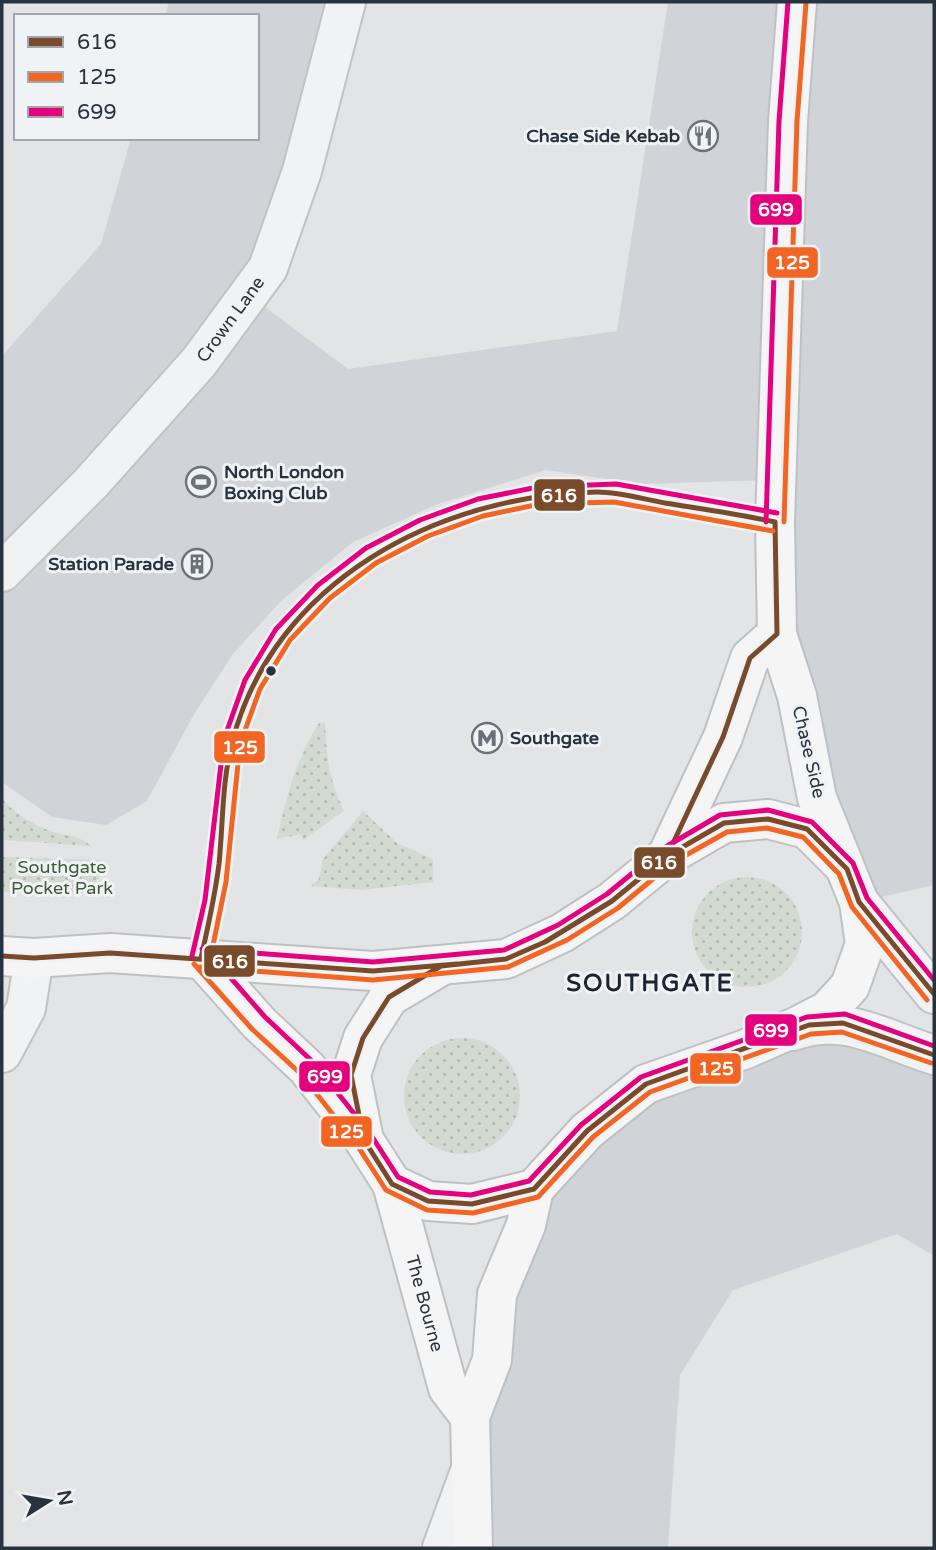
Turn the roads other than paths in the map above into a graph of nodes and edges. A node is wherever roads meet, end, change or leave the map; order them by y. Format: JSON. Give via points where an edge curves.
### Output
{"nodes":[{"id":1,"x":346,"y":2,"type":"edge"},
{"id":2,"x":797,"y":2,"type":"edge"},
{"id":3,"x":2,"y":572,"type":"edge"},
{"id":4,"x":777,"y":634,"type":"junction"},
{"id":5,"x":667,"y":856,"type":"junction"},
{"id":6,"x":853,"y":885,"type":"junction"},
{"id":7,"x":18,"y":957,"type":"edge"},
{"id":8,"x":201,"y":958,"type":"junction"},
{"id":9,"x":441,"y":966,"type":"junction"},
{"id":10,"x":934,"y":993,"type":"edge"},
{"id":11,"x":746,"y":1049,"type":"junction"},
{"id":12,"x":2,"y":1054,"type":"edge"},
{"id":13,"x":934,"y":1055,"type":"edge"},
{"id":14,"x":364,"y":1140,"type":"junction"},
{"id":15,"x":392,"y":1184,"type":"junction"},
{"id":16,"x":534,"y":1189,"type":"junction"},
{"id":17,"x":470,"y":1418,"type":"junction"},
{"id":18,"x":469,"y":1474,"type":"junction"},
{"id":19,"x":442,"y":1548,"type":"edge"},
{"id":20,"x":473,"y":1548,"type":"edge"}],
"edges":[{"from":1,"to":3,"type":"street","name":"Crown Lane","via":[[302,171],[268,268],[199,362],[92,483]]},
{"from":2,"to":4,"type":"main road","name":"Chase Side","via":[[780,350]]},
{"from":4,"to":5,"type":"main road","via":[[750,659],[723,737]]},
{"from":4,"to":6,"type":"main road","name":"Chase Side","via":[[797,696],[817,797]]},
{"from":5,"to":6,"type":"main road","via":[[724,823],[768,819],[807,829]]},
{"from":5,"to":9,"type":"main road","via":[[612,901],[545,942],[506,959]]},
{"from":6,"to":10,"type":"street"},
{"from":6,"to":11,"type":"main road","name":"Chase Side","via":[[864,944],[850,986],[827,1011]]},
{"from":7,"to":8,"type":"main road","via":[[110,953]]},
{"from":7,"to":12,"type":"street","via":[[26,1008]]},
{"from":8,"to":9,"type":"main road","via":[[373,971]]},
{"from":8,"to":14,"type":"main road","name":"The Bourne","via":[[307,1068]]},
{"from":9,"to":14,"type":"main road","via":[[389,998],[363,1038],[351,1074]]},
{"from":11,"to":13,"type":"street","via":[[809,1025],[844,1023]]},
{"from":11,"to":16,"type":"main road","name":"Chase Side","via":[[646,1084],[587,1131]]},
{"from":14,"to":15,"type":"main road","name":"The Bourne"},
{"from":15,"to":16,"type":"main road","via":[[428,1201],[472,1204]]},
{"from":15,"to":17,"type":"main road","name":"The Bourne","via":[[448,1388]]},
{"from":16,"to":17,"type":"main road","via":[[526,1225],[498,1293],[492,1360]]},
{"from":17,"to":18,"type":"main road"},
{"from":18,"to":19,"type":"street"},
{"from":18,"to":20,"type":"main road"}]}
